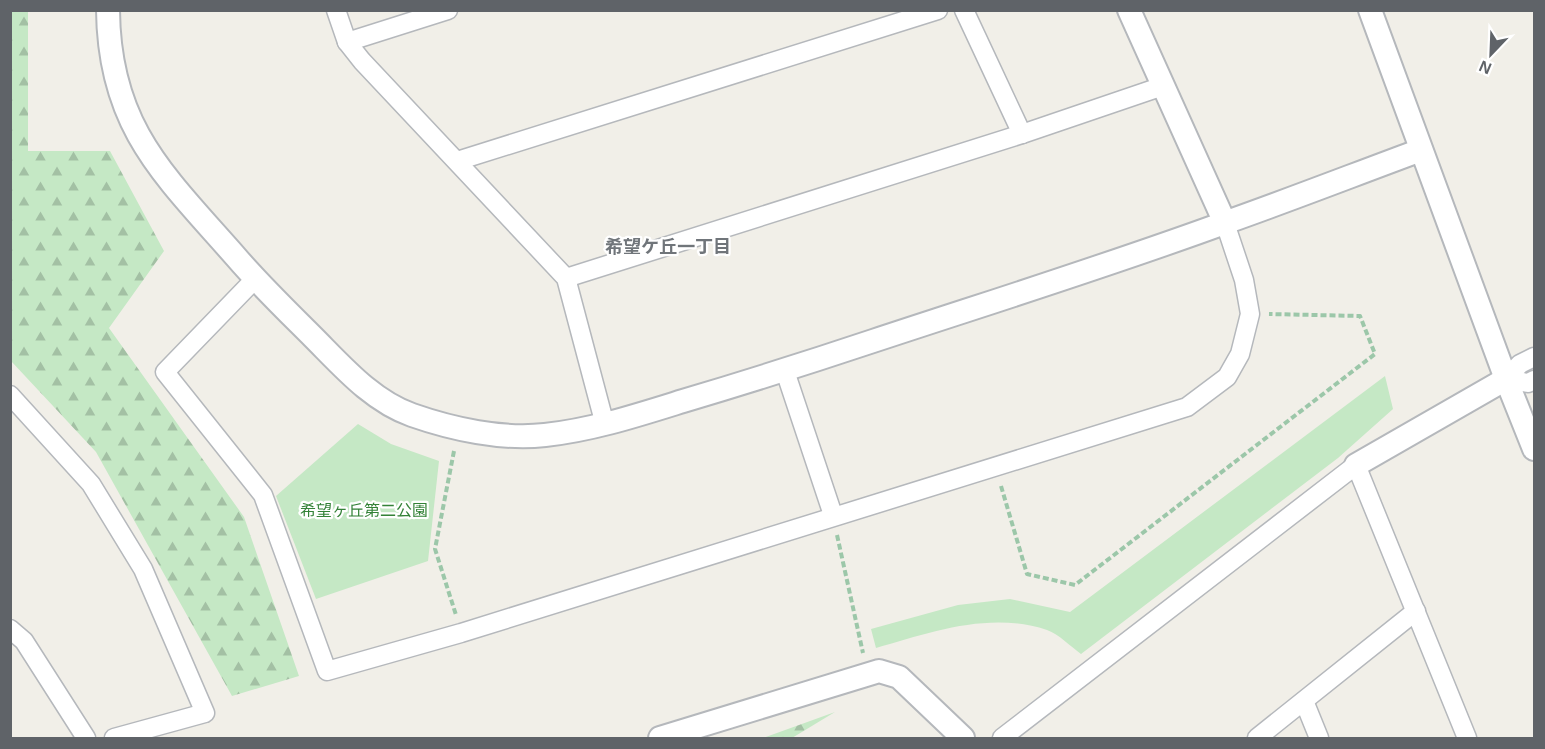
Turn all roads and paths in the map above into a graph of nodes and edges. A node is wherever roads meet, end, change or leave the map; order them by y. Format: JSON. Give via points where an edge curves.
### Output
{"nodes":[{"id":1,"x":108,"y":10,"type":"edge"},
{"id":2,"x":336,"y":10,"type":"edge"},
{"id":3,"x":448,"y":10,"type":"edge"},
{"id":4,"x":938,"y":10,"type":"edge"},
{"id":5,"x":964,"y":10,"type":"edge"},
{"id":6,"x":1129,"y":10,"type":"edge"},
{"id":7,"x":1370,"y":10,"type":"edge"},
{"id":8,"x":346,"y":42,"type":"junction"},
{"id":9,"x":1163,"y":86,"type":"junction"},
{"id":10,"x":1022,"y":134,"type":"junction"},
{"id":11,"x":1421,"y":150,"type":"junction"},
{"id":12,"x":457,"y":161,"type":"junction"},
{"id":13,"x":1225,"y":224,"type":"junction"},
{"id":14,"x":566,"y":278,"type":"junction"},
{"id":15,"x":255,"y":279,"type":"junction"},
{"id":16,"x":1250,"y":314,"type":"junction"},
{"id":17,"x":1534,"y":357,"type":"edge"},
{"id":18,"x":785,"y":371,"type":"junction"},
{"id":19,"x":1506,"y":379,"type":"junction"},
{"id":20,"x":1534,"y":380,"type":"edge"},
{"id":21,"x":10,"y":394,"type":"edge"},
{"id":22,"x":605,"y":425,"type":"junction"},
{"id":23,"x":458,"y":428,"type":"junction"},
{"id":24,"x":1534,"y":449,"type":"edge"},
{"id":25,"x":1356,"y":465,"type":"junction"},
{"id":26,"x":994,"y":466,"type":"junction"},
{"id":27,"x":833,"y":515,"type":"junction"},
{"id":28,"x":1416,"y":611,"type":"junction"},
{"id":29,"x":10,"y":629,"type":"edge"},
{"id":30,"x":462,"y":633,"type":"junction"},
{"id":31,"x":867,"y":675,"type":"junction"},
{"id":32,"x":1304,"y":701,"type":"junction"},
{"id":33,"x":86,"y":738,"type":"edge"},
{"id":34,"x":114,"y":738,"type":"edge"},
{"id":35,"x":660,"y":738,"type":"edge"},
{"id":36,"x":963,"y":738,"type":"edge"},
{"id":37,"x":1002,"y":738,"type":"edge"},
{"id":38,"x":1257,"y":738,"type":"edge"},
{"id":39,"x":1319,"y":738,"type":"edge"},
{"id":40,"x":1467,"y":738,"type":"edge"}],
"edges":[{"from":1,"to":15,"type":"street","via":[[113,67],[122,102],[139,140],[159,170]]},
{"from":2,"to":8,"type":"street"},
{"from":3,"to":8,"type":"street"},
{"from":4,"to":12,"type":"street"},
{"from":5,"to":10,"type":"street"},
{"from":6,"to":9,"type":"street"},
{"from":7,"to":11,"type":"street"},
{"from":8,"to":12,"type":"street"},
{"from":9,"to":10,"type":"street"},
{"from":9,"to":13,"type":"street"},
{"from":10,"to":14,"type":"street"},
{"from":11,"to":13,"type":"street"},
{"from":11,"to":19,"type":"street"},
{"from":12,"to":14,"type":"street"},
{"from":13,"to":16,"type":"street","via":[[1244,280]]},
{"from":13,"to":18,"type":"street"},
{"from":14,"to":22,"type":"street"},
{"from":15,"to":23,"type":"street","via":[[377,396],[407,413]]},
{"from":15,"to":30,"type":"street","via":[[165,372],[263,495],[327,671]]},
{"from":16,"to":26,"type":"street","via":[[1240,354],[1227,377],[1187,407]]},
{"from":16,"to":26,"type":"path","via":[[1360,316],[1375,354],[1075,585],[1027,574]]},
{"from":17,"to":19,"type":"street","via":[[1520,364]]},
{"from":18,"to":22,"type":"street"},
{"from":18,"to":27,"type":"street"},
{"from":19,"to":20,"type":"street","via":[[1528,383]]},
{"from":19,"to":24,"type":"street"},
{"from":19,"to":25,"type":"street"},
{"from":21,"to":34,"type":"street","via":[[91,484],[143,569],[205,712]]},
{"from":22,"to":23,"type":"street","via":[[542,436]]},
{"from":23,"to":30,"type":"path","via":[[435,549]]},
{"from":25,"to":28,"type":"street"},
{"from":25,"to":37,"type":"street"},
{"from":26,"to":27,"type":"street"},
{"from":27,"to":30,"type":"street"},
{"from":27,"to":31,"type":"path"},
{"from":28,"to":32,"type":"street"},
{"from":28,"to":40,"type":"street"},
{"from":29,"to":33,"type":"street","via":[[24,641]]},
{"from":31,"to":35,"type":"street"},
{"from":31,"to":36,"type":"street","via":[[879,671],[899,677]]},
{"from":32,"to":38,"type":"street"},
{"from":32,"to":39,"type":"street"}]}
